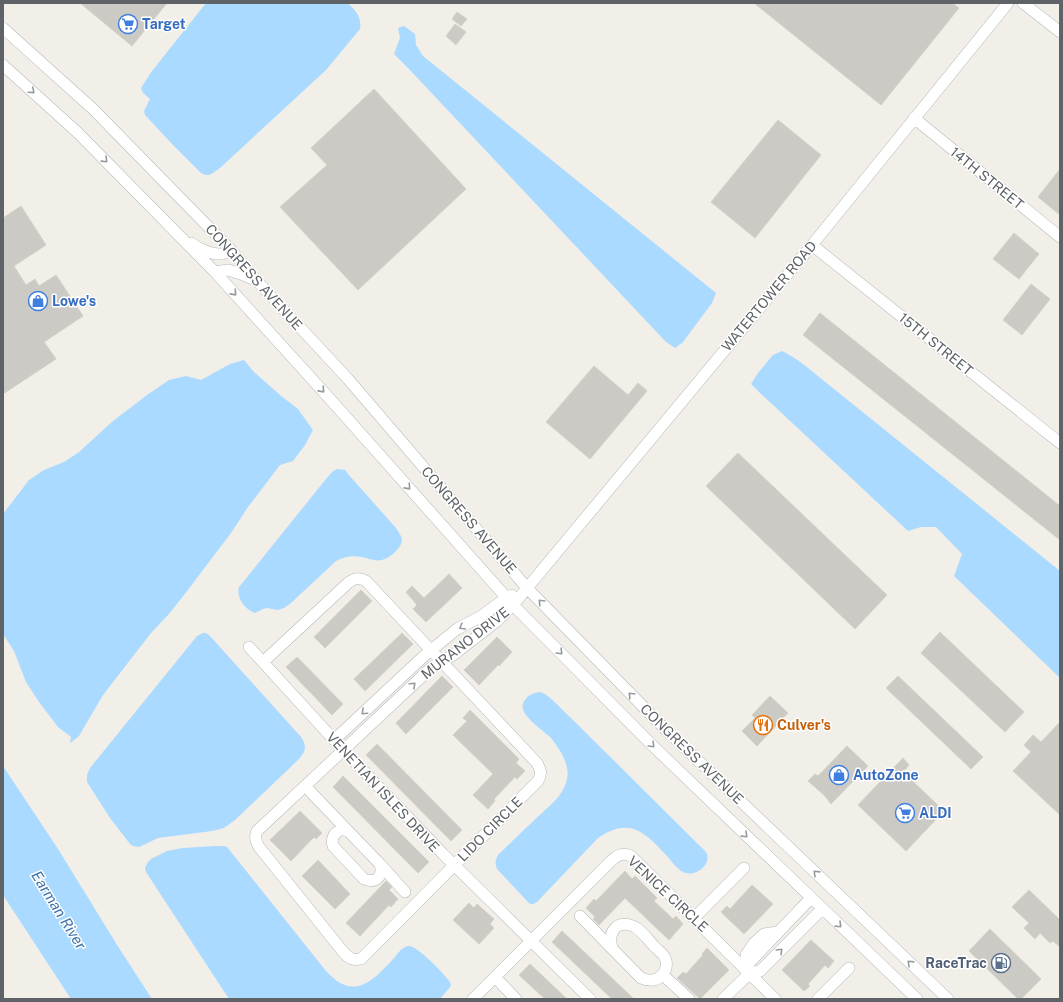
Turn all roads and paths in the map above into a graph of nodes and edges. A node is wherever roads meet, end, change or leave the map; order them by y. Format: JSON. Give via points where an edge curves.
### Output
{"nodes":[{"id":1,"x":1008,"y":3,"type":"edge"},
{"id":2,"x":1023,"y":3,"type":"edge"},
{"id":3,"x":3,"y":28,"type":"edge"},
{"id":4,"x":1060,"y":32,"type":"edge"},
{"id":5,"x":3,"y":65,"type":"edge"},
{"id":6,"x":914,"y":118,"type":"junction"},
{"id":7,"x":179,"y":235,"type":"junction"},
{"id":8,"x":1060,"y":237,"type":"edge"},
{"id":9,"x":812,"y":245,"type":"junction"},
{"id":10,"x":232,"y":250,"type":"junction"},
{"id":11,"x":215,"y":272,"type":"junction"},
{"id":12,"x":257,"y":281,"type":"junction"},
{"id":13,"x":1060,"y":443,"type":"edge"},
{"id":14,"x":527,"y":588,"type":"junction"},
{"id":15,"x":510,"y":601,"type":"junction"},
{"id":16,"x":249,"y":647,"type":"dead end"},
{"id":17,"x":431,"y":650,"type":"junction"},
{"id":18,"x":263,"y":662,"type":"junction"},
{"id":19,"x":442,"y":662,"type":"junction"},
{"id":20,"x":334,"y":740,"type":"junction"},
{"id":21,"x":343,"y":750,"type":"junction"},
{"id":22,"x":305,"y":786,"type":"junction"},
{"id":23,"x":349,"y":832,"type":"junction"},
{"id":24,"x":380,"y":864,"type":"junction"},
{"id":25,"x":454,"y":866,"type":"junction"},
{"id":26,"x":744,"y":868,"type":"dead end"},
{"id":27,"x":405,"y":892,"type":"dead end"},
{"id":28,"x":810,"y":898,"type":"junction"},
{"id":29,"x":822,"y":909,"type":"junction"},
{"id":30,"x":580,"y":916,"type":"dead end"},
{"id":31,"x":694,"y":918,"type":"junction"},
{"id":32,"x":531,"y":941,"type":"junction"},
{"id":33,"x":612,"y":948,"type":"junction"},
{"id":34,"x":749,"y":968,"type":"junction"},
{"id":35,"x":849,"y":968,"type":"dead end"},
{"id":36,"x":663,"y":974,"type":"junction"},
{"id":37,"x":495,"y":977,"type":"junction"},
{"id":38,"x":473,"y":999,"type":"edge"},
{"id":39,"x":516,"y":999,"type":"edge"},
{"id":40,"x":590,"y":999,"type":"edge"},
{"id":41,"x":688,"y":999,"type":"edge"},
{"id":42,"x":723,"y":999,"type":"edge"},
{"id":43,"x":776,"y":999,"type":"edge"},
{"id":44,"x":818,"y":999,"type":"edge"},
{"id":45,"x":917,"y":999,"type":"edge"},
{"id":46,"x":948,"y":999,"type":"edge"}],
"edges":[{"from":1,"to":6,"type":"street","name":"WATERTOWER ROAD"},
{"from":2,"to":4,"type":"street"},
{"from":3,"to":10,"type":"street","name":"CONGRESS AVENUE","via":[[93,110]]},
{"from":5,"to":7,"type":"street","name":"CONGRESS AVENUE","one_way":true,"via":[[77,132]]},
{"from":6,"to":8,"type":"street","name":"14TH STREET"},
{"from":6,"to":9,"type":"street","name":"WATERTOWER ROAD"},
{"from":7,"to":10,"type":"street","via":[[198,248],[210,252],[221,254]]},
{"from":7,"to":11,"type":"street","name":"CONGRESS AVENUE"},
{"from":9,"to":13,"type":"street","name":"15TH STREET"},
{"from":9,"to":14,"type":"street","name":"WATERTOWER ROAD"},
{"from":10,"to":12,"type":"street","name":"CONGRESS AVENUE"},
{"from":11,"to":12,"type":"street","via":[[228,270]]},
{"from":11,"to":15,"type":"street","name":"CONGRESS AVENUE","one_way":true},
{"from":12,"to":14,"type":"street","name":"CONGRESS AVENUE","via":[[348,379]]},
{"from":14,"to":15,"type":"street","name":"MURANO DRIVE"},
{"from":46,"to":14,"type":"street","name":"CONGRESS AVENUE","one_way":true,"via":[[666,730]]},
{"from":15,"to":17,"type":"street","name":"MURANO DRIVE","one_way":true,"via":[[457,629]]},
{"from":15,"to":19,"type":"street","name":"MURANO DRIVE","via":[[497,621]]},
{"from":15,"to":28,"type":"street","name":"CONGRESS AVENUE","one_way":true,"via":[[653,746]]},
{"from":16,"to":18,"type":"street","name":"VENETIAN ISLES DRIVE"},
{"from":17,"to":18,"type":"street","name":"LIDO CIRCLE","via":[[366,581],[354,578]]},
{"from":17,"to":19,"type":"street","name":"LIDO CIRCLE"},
{"from":17,"to":20,"type":"street","name":"MURANO DRIVE","one_way":true},
{"from":18,"to":20,"type":"street","name":"VENETIAN ISLES DRIVE"},
{"from":21,"to":19,"type":"street","name":"MURANO DRIVE","one_way":true,"via":[[431,668]]},
{"from":19,"to":25,"type":"street","name":"LIDO CIRCLE","via":[[537,763],[541,772],[538,780]]},
{"from":20,"to":21,"type":"street","name":"VENETIAN ISLES DRIVE"},
{"from":21,"to":22,"type":"street","name":"LIDO CIRCLE"},
{"from":21,"to":25,"type":"street","name":"VENETIAN ISLES DRIVE"},
{"from":22,"to":23,"type":"street"},
{"from":22,"to":25,"type":"street","name":"LIDO CIRCLE","via":[[260,828],[256,834],[256,843],[350,958],[361,959]]},
{"from":23,"to":24,"type":"street"},
{"from":23,"to":24,"type":"street","via":[[340,830],[332,837],[331,842],[364,879],[373,881],[379,877],[382,869]]},
{"from":24,"to":27,"type":"street"},
{"from":25,"to":32,"type":"street","name":"VENETIAN ISLES DRIVE"},
{"from":26,"to":31,"type":"street"},
{"from":28,"to":29,"type":"street","name":"CONGRESS AVENUE"},
{"from":28,"to":34,"type":"street"},
{"from":34,"to":29,"type":"street","one_way":true,"via":[[760,971]]},
{"from":29,"to":45,"type":"street","name":"CONGRESS AVENUE","one_way":true},
{"from":30,"to":33,"type":"street"},
{"from":31,"to":32,"type":"street","name":"VENICE CIRCLE","via":[[631,856],[623,854],[611,861]]},
{"from":31,"to":34,"type":"street","name":"VENICE CIRCLE"},
{"from":32,"to":37,"type":"street","name":"VENICE CIRCLE"},
{"from":32,"to":40,"type":"street","name":"VENETIAN ISLES DRIVE"},
{"from":33,"to":36,"type":"street","via":[[641,978],[655,980]]},
{"from":33,"to":36,"type":"street","via":[[611,934],[615,928],[628,924],[635,927],[664,956],[666,963]]},
{"from":34,"to":42,"type":"street"},
{"from":34,"to":43,"type":"street","name":"VENICE CIRCLE"},
{"from":35,"to":44,"type":"street"},
{"from":36,"to":41,"type":"street"},
{"from":37,"to":38,"type":"street","name":"VENICE CIRCLE"},
{"from":37,"to":39,"type":"street"}]}
